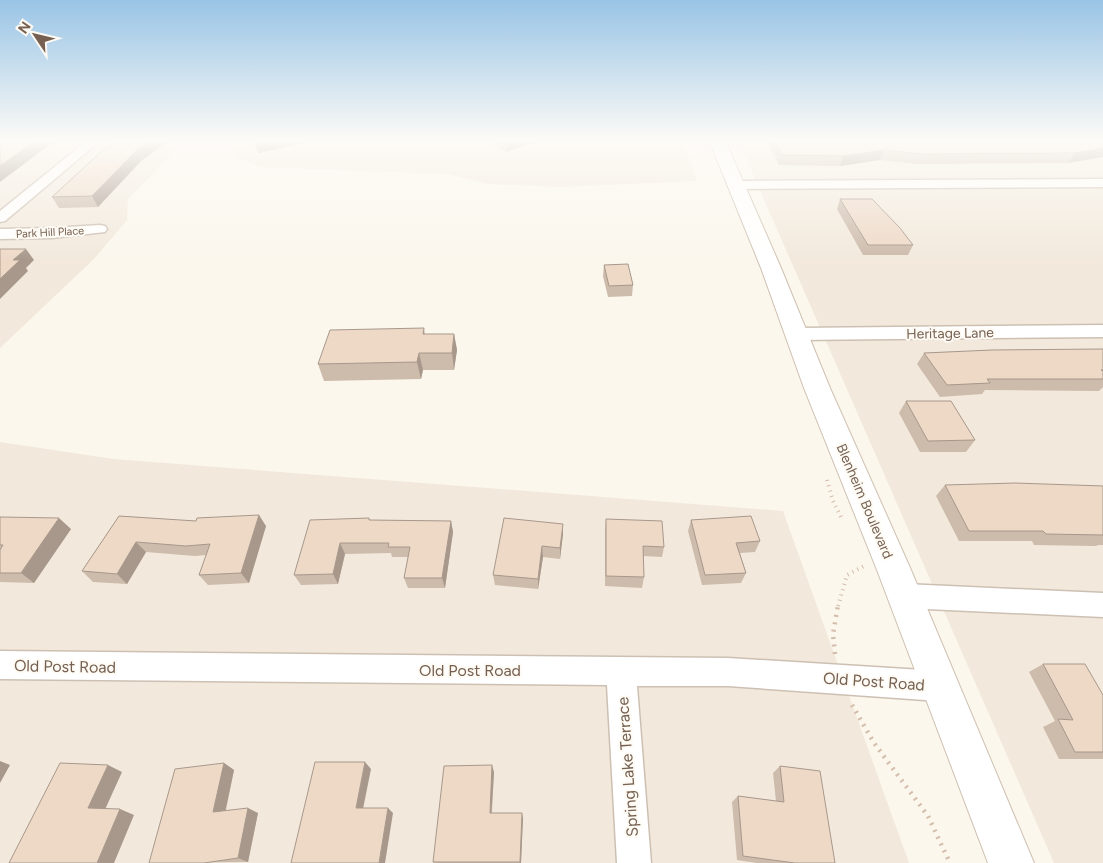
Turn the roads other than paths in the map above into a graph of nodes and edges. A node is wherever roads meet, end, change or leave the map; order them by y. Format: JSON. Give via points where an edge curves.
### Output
{"nodes":[{"id":1,"x":46,"y":180,"type":"edge"},
{"id":2,"x":735,"y":180,"type":"edge"},
{"id":3,"x":1103,"y":183,"type":"edge"},
{"id":4,"x":737,"y":185,"type":"junction"},
{"id":5,"x":0,"y":218,"type":"edge"},
{"id":6,"x":100,"y":229,"type":"dead end"},
{"id":7,"x":0,"y":234,"type":"edge"},
{"id":8,"x":1103,"y":331,"type":"edge"},
{"id":9,"x":798,"y":334,"type":"junction"},
{"id":10,"x":905,"y":596,"type":"junction"},
{"id":11,"x":1103,"y":605,"type":"edge"},
{"id":12,"x":0,"y":665,"type":"edge"},
{"id":13,"x":621,"y":672,"type":"junction"},
{"id":14,"x":938,"y":686,"type":"junction"},
{"id":15,"x":634,"y":863,"type":"edge"},
{"id":16,"x":1011,"y":863,"type":"edge"}],
"edges":[{"from":1,"to":5,"type":"street"},
{"from":2,"to":4,"type":"main road","name":"Blenheim Boulevard"},
{"from":3,"to":4,"type":"street"},
{"from":4,"to":9,"type":"main road","name":"Blenheim Boulevard"},
{"from":6,"to":7,"type":"street","name":"Park Hill Place","via":[[52,234]]},
{"from":8,"to":9,"type":"street","name":"Heritage Lane"},
{"from":9,"to":10,"type":"main road","name":"Blenheim Boulevard","via":[[817,388]]},
{"from":10,"to":11,"type":"street"},
{"from":10,"to":14,"type":"main road","name":"Blenheim Boulevard"},
{"from":12,"to":13,"type":"street","name":"Old Post Road"},
{"from":13,"to":14,"type":"street","name":"Old Post Road","via":[[728,672]]},
{"from":13,"to":15,"type":"street","name":"Spring Lake Terrace"},
{"from":14,"to":16,"type":"main road","name":"Blenheim Boulevard"}]}
